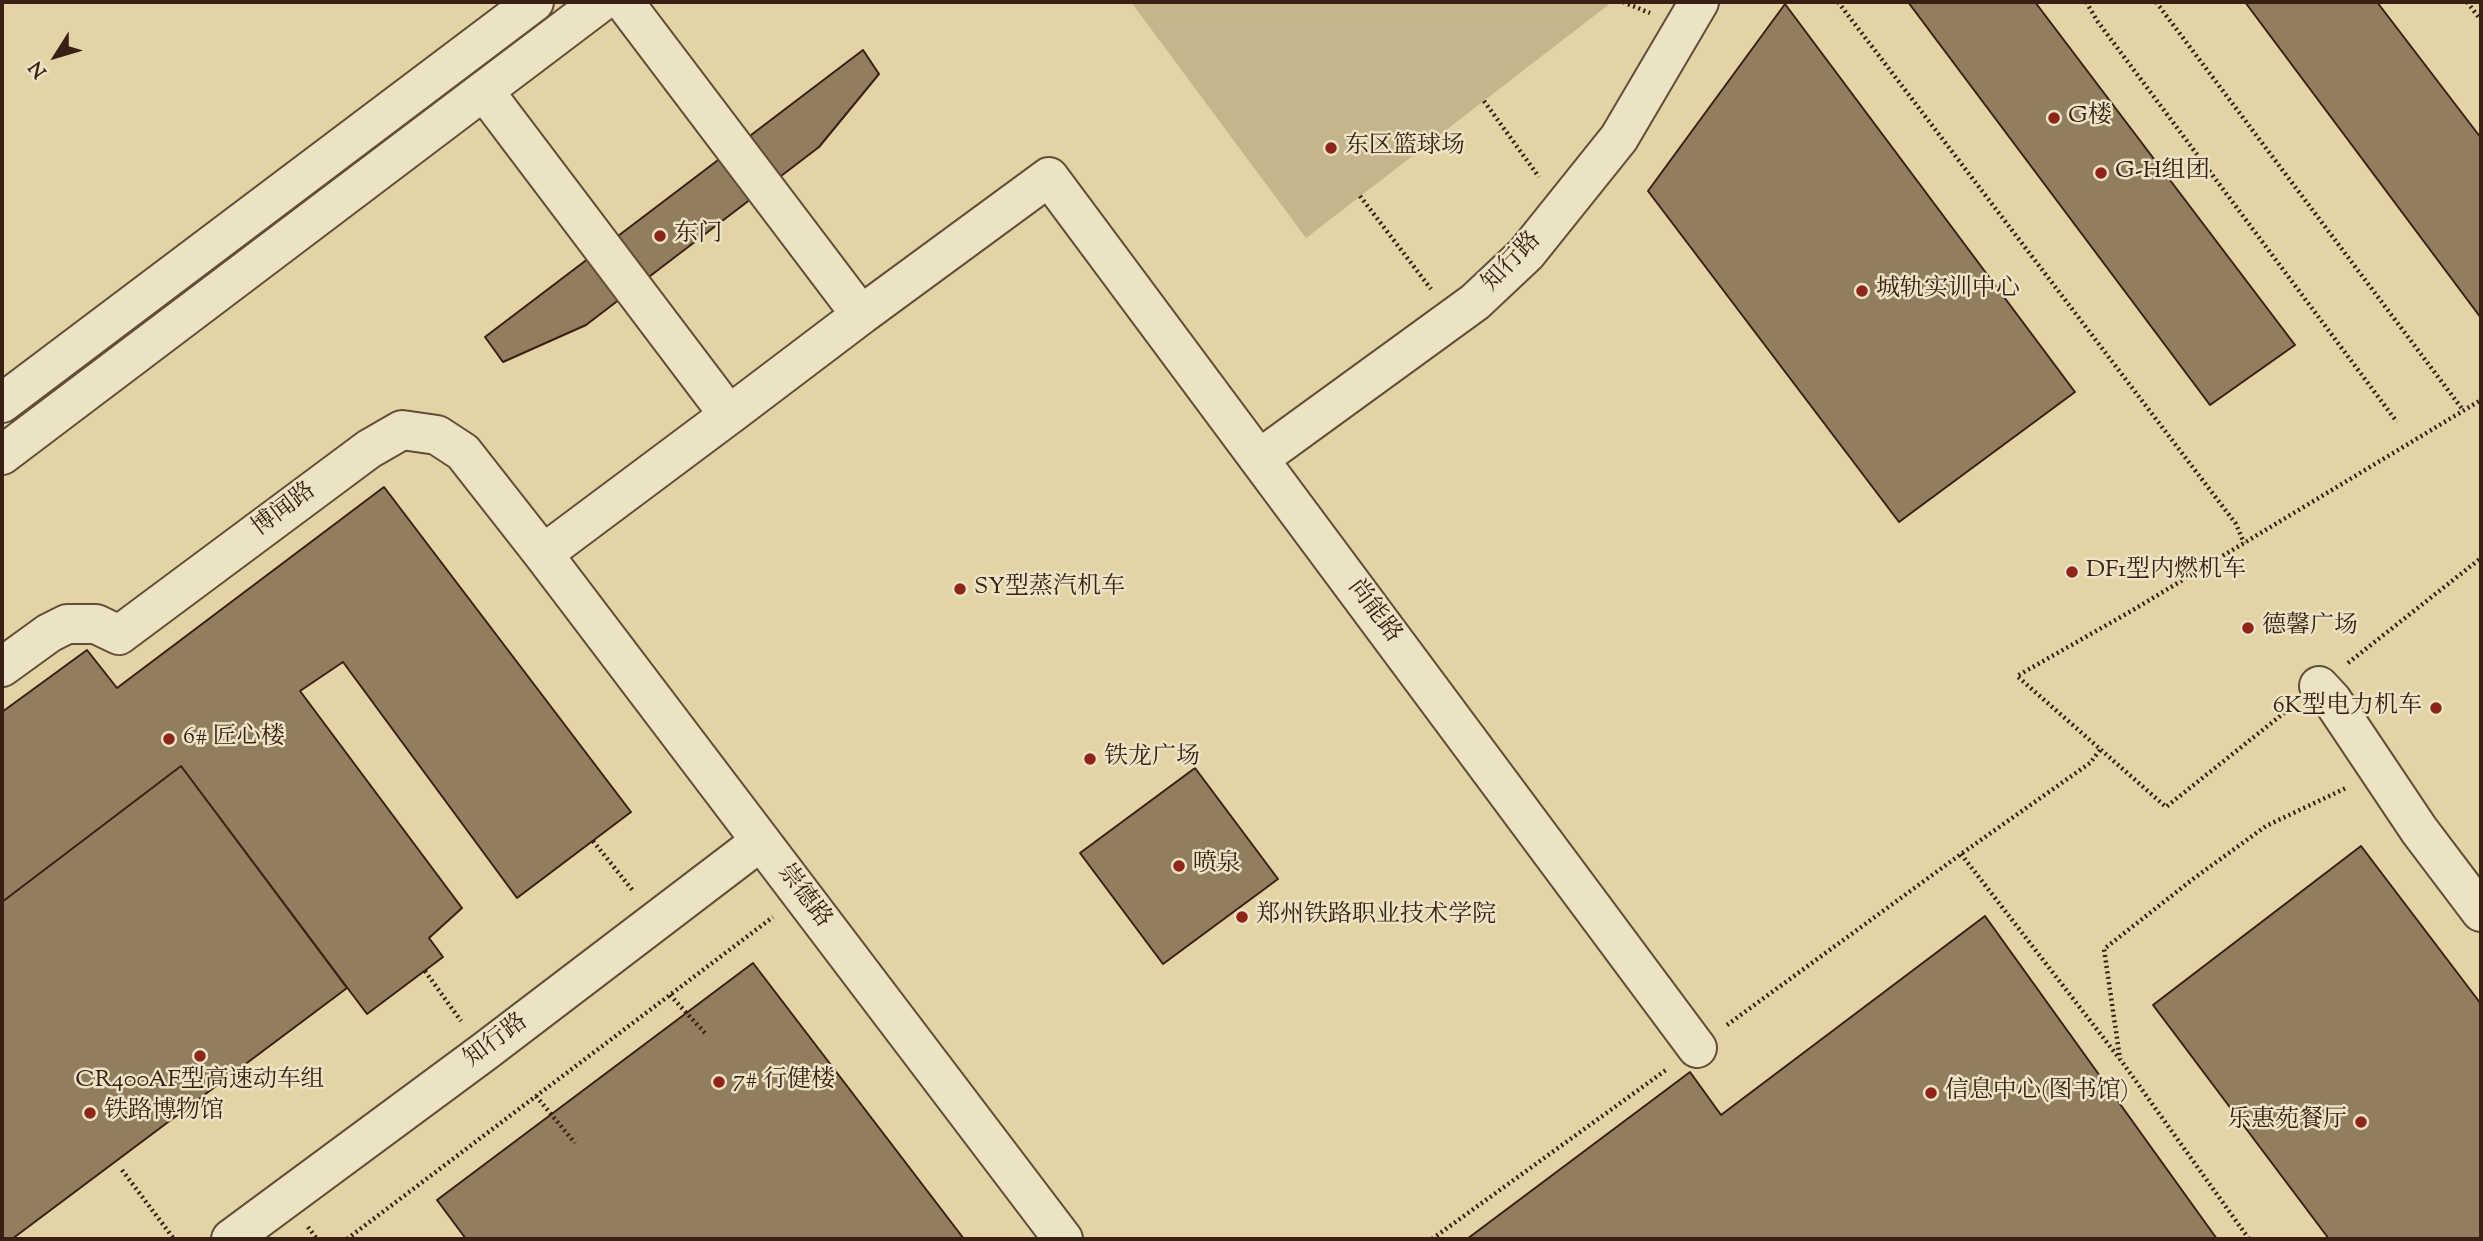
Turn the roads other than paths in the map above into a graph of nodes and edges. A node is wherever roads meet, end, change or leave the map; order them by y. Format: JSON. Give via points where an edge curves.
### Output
{"nodes":[{"id":1,"x":534,"y":2,"type":"edge"},
{"id":2,"x":601,"y":2,"type":"edge"},
{"id":3,"x":624,"y":2,"type":"edge"},
{"id":4,"x":1699,"y":2,"type":"edge"},
{"id":5,"x":484,"y":90,"type":"junction"},
{"id":6,"x":861,"y":315,"type":"junction"},
{"id":7,"x":2,"y":403,"type":"edge"},
{"id":8,"x":729,"y":415,"type":"junction"},
{"id":9,"x":2,"y":455,"type":"edge"},
{"id":10,"x":1259,"y":459,"type":"junction"},
{"id":11,"x":543,"y":554,"type":"junction"},
{"id":12,"x":2,"y":667,"type":"edge"},
{"id":13,"x":2319,"y":686,"type":"road end"},
{"id":14,"x":761,"y":841,"type":"junction"},
{"id":15,"x":2481,"y":912,"type":"edge"},
{"id":16,"x":1697,"y":1048,"type":"road end"},
{"id":17,"x":231,"y":1239,"type":"edge"},
{"id":18,"x":1063,"y":1239,"type":"edge"}],
"edges":[{"from":1,"to":7,"type":"street"},
{"from":2,"to":5,"type":"street"},
{"from":3,"to":6,"type":"street"},
{"from":4,"to":10,"type":"street","name":"知行路","via":[[1619,138],[1526,254],[1475,302]]},
{"from":5,"to":8,"type":"street"},
{"from":5,"to":9,"type":"street"},
{"from":6,"to":8,"type":"street"},
{"from":6,"to":10,"type":"street","name":"尚能路","via":[[1049,177]]},
{"from":8,"to":11,"type":"street"},
{"from":10,"to":16,"type":"street","name":"尚能路"},
{"from":11,"to":12,"type":"street","name":"博闻路","via":[[463,452],[438,435],[402,430],[369,449],[118,635],[96,624],[67,624]]},
{"from":11,"to":14,"type":"street","name":"崇德路"},
{"from":13,"to":15,"type":"street"},
{"from":14,"to":17,"type":"street","name":"知行路"},
{"from":14,"to":18,"type":"street","name":"崇德路"}]}
